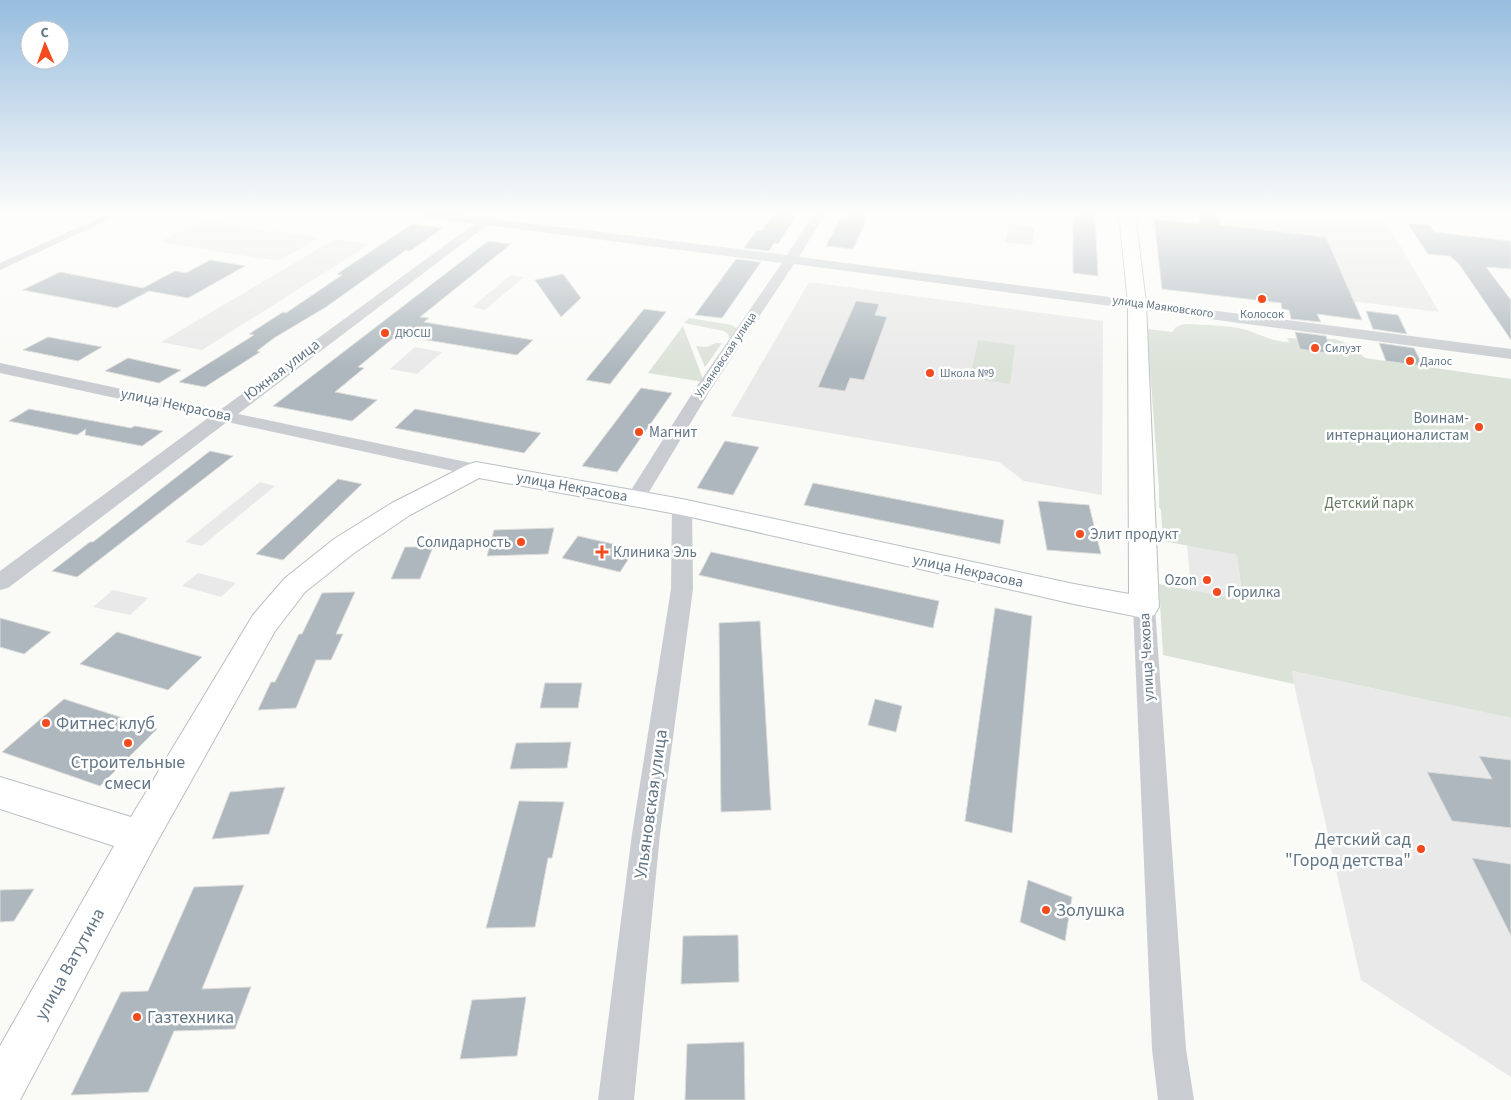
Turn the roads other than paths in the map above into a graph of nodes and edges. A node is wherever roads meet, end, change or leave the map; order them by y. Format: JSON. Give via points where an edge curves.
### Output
{"nodes":[{"id":1,"x":424,"y":265,"type":"edge"},
{"id":2,"x":787,"y":265,"type":"edge"},
{"id":3,"x":834,"y":265,"type":"edge"},
{"id":4,"x":1133,"y":265,"type":"edge"},
{"id":5,"x":1137,"y":303,"type":"junction"},
{"id":6,"x":1511,"y":354,"type":"edge"},
{"id":7,"x":0,"y":368,"type":"edge"},
{"id":8,"x":222,"y":415,"type":"junction"},
{"id":9,"x":476,"y":470,"type":"junction"},
{"id":10,"x":636,"y":498,"type":"junction"},
{"id":11,"x":682,"y":508,"type":"junction"},
{"id":12,"x":0,"y":582,"type":"edge"},
{"id":13,"x":1144,"y":607,"type":"junction"},
{"id":14,"x":0,"y":793,"type":"edge"},
{"id":15,"x":140,"y":837,"type":"junction"},
{"id":16,"x":0,"y":1091,"type":"edge"},
{"id":17,"x":616,"y":1100,"type":"edge"},
{"id":18,"x":1176,"y":1100,"type":"edge"}],
"edges":[{"from":1,"to":8,"type":"street","name":"Южная улица"},
{"from":2,"to":10,"type":"street","name":"Ульяновская улица","via":[[705,385]]},
{"from":3,"to":5,"type":"street","name":"улица Маяковского"},
{"from":4,"to":5,"type":"main road","name":"улица Чехова"},
{"from":5,"to":6,"type":"street","name":"улица Маяковского"},
{"from":5,"to":13,"type":"main road","name":"улица Чехова"},
{"from":7,"to":8,"type":"street","name":"улица Некрасова"},
{"from":8,"to":9,"type":"street","name":"улица Некрасова"},
{"from":8,"to":12,"type":"street","name":"Южная улица"},
{"from":9,"to":10,"type":"main road","name":"улица Некрасова"},
{"from":9,"to":15,"type":"main road","name":"улица Ватутина","via":[[401,509],[344,546],[295,585],[264,623]]},
{"from":10,"to":11,"type":"main road","name":"улица Некрасова"},
{"from":11,"to":13,"type":"main road","name":"улица Некрасова"},
{"from":11,"to":17,"type":"street","name":"Ульяновская улица","via":[[682,589],[646,834]]},
{"from":13,"to":18,"type":"street","name":"улица Чехова","via":[[1169,1049]]},
{"from":14,"to":15,"type":"main road"},
{"from":15,"to":16,"type":"main road","name":"улица Ватутина"}]}
